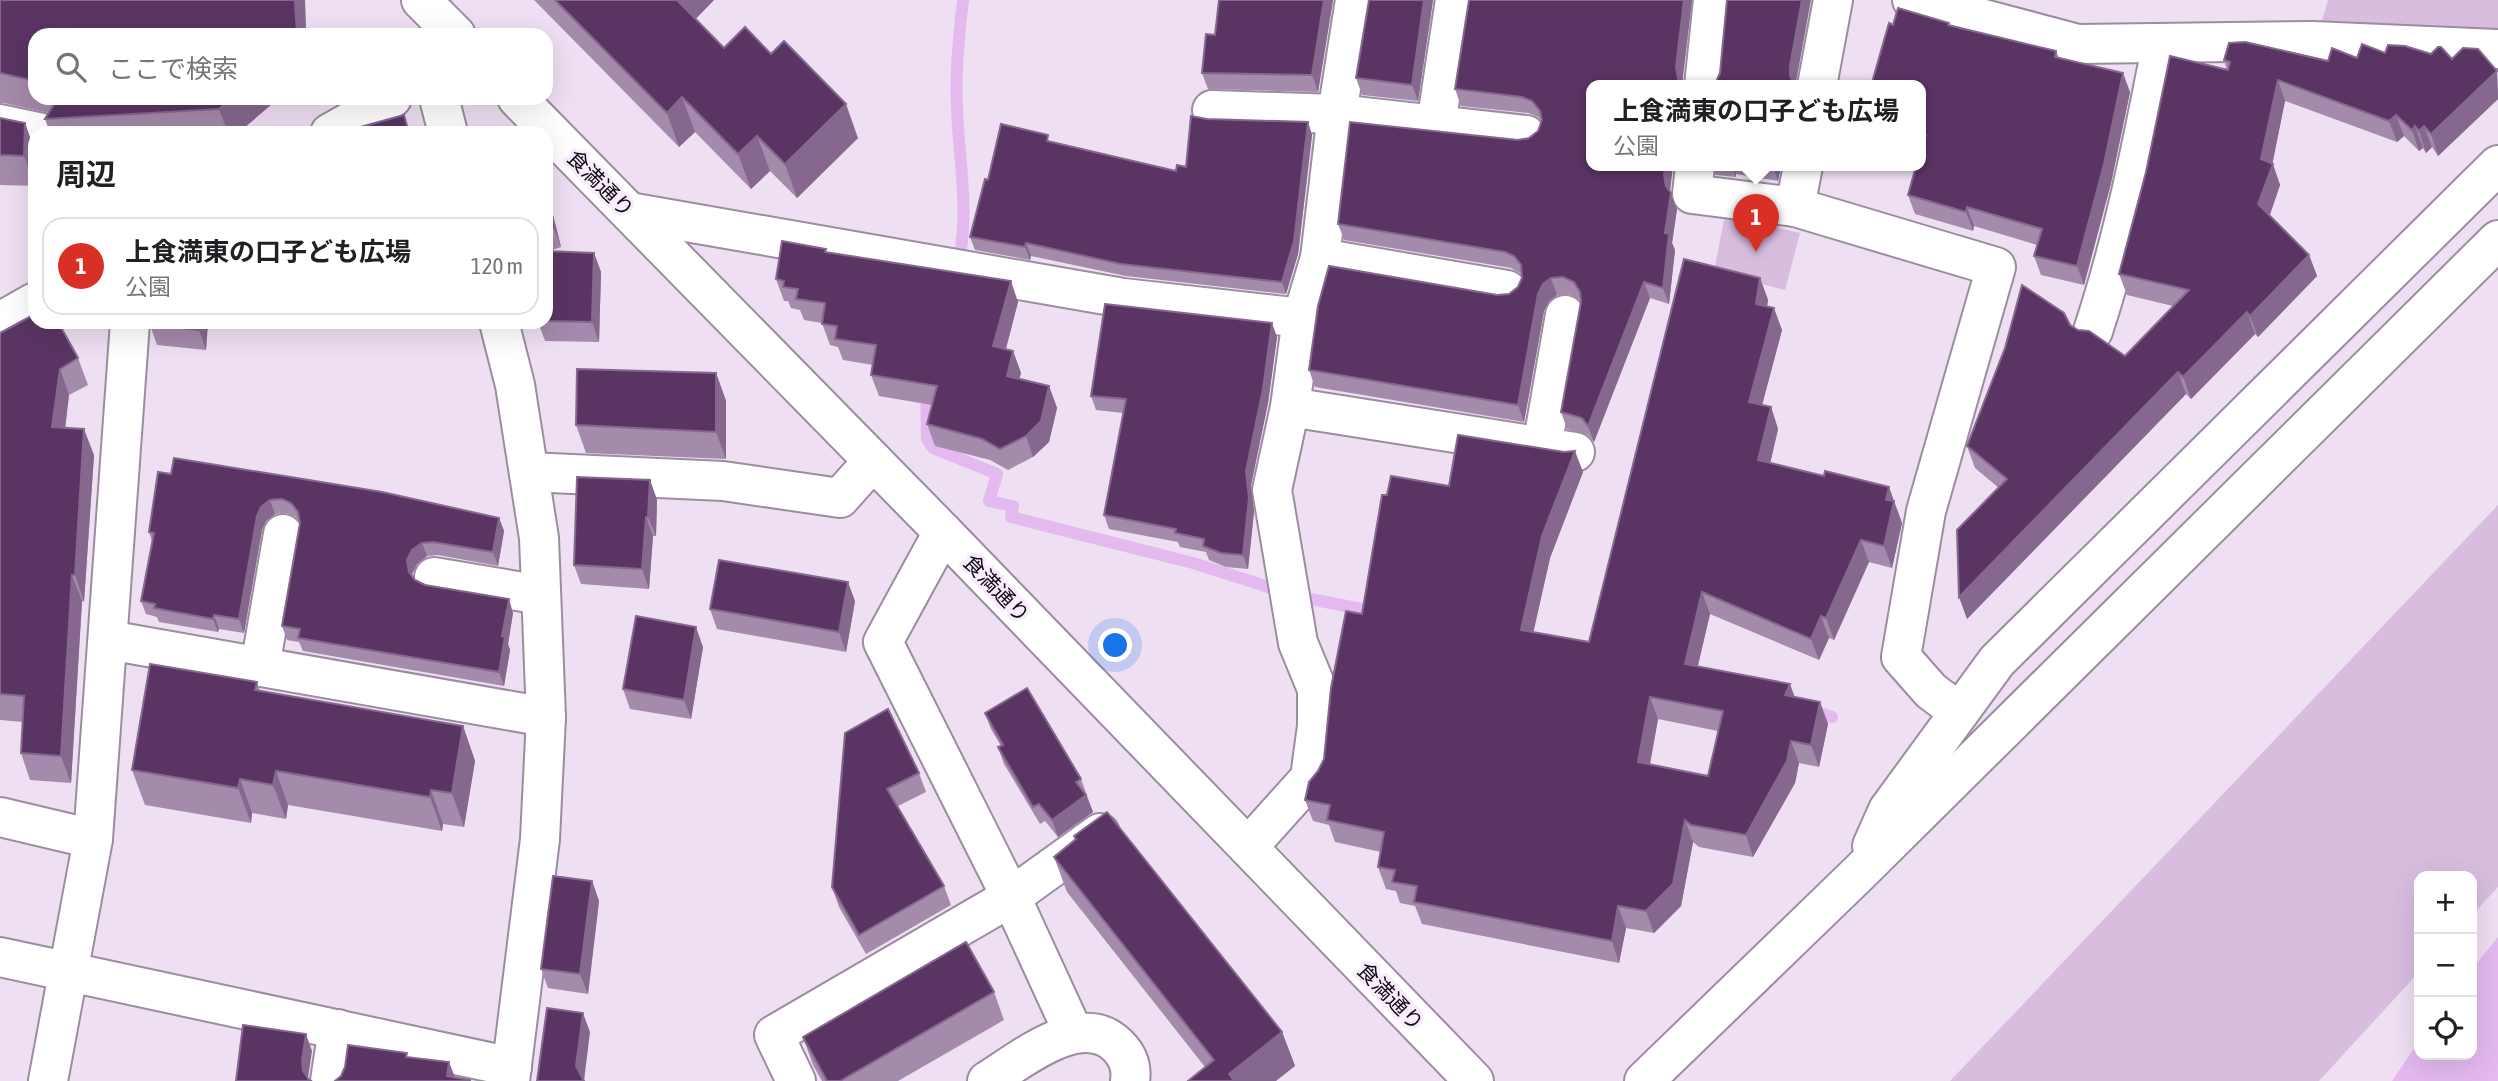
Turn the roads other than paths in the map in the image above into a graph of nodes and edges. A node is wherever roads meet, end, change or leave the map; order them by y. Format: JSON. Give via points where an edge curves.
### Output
{"nodes":[{"id":1,"x":421,"y":0,"type":"edge"},
{"id":2,"x":1355,"y":0,"type":"edge"},
{"id":3,"x":1455,"y":0,"type":"edge"},
{"id":4,"x":1713,"y":0,"type":"edge"},
{"id":5,"x":1833,"y":0,"type":"edge"},
{"id":6,"x":1913,"y":0,"type":"edge"},
{"id":7,"x":449,"y":28,"type":"edge"},
{"id":8,"x":2162,"y":43,"type":"junction"},
{"id":9,"x":2498,"y":49,"type":"edge"},
{"id":10,"x":1705,"y":80,"type":"edge"},
{"id":11,"x":1818,"y":80,"type":"edge"},
{"id":12,"x":379,"y":105,"type":"edge"},
{"id":13,"x":441,"y":105,"type":"edge"},
{"id":14,"x":524,"y":105,"type":"edge"},
{"id":15,"x":1212,"y":110,"type":"dead end"},
{"id":16,"x":1337,"y":114,"type":"junction"},
{"id":17,"x":0,"y":124,"type":"edge"},
{"id":18,"x":1436,"y":125,"type":"junction"},
{"id":19,"x":342,"y":126,"type":"edge"},
{"id":20,"x":447,"y":126,"type":"edge"},
{"id":21,"x":545,"y":126,"type":"edge"},
{"id":22,"x":28,"y":130,"type":"edge"},
{"id":23,"x":553,"y":135,"type":"edge"},
{"id":24,"x":1526,"y":135,"type":"edge"},
{"id":25,"x":2498,"y":165,"type":"edge"},
{"id":26,"x":1694,"y":171,"type":"edge"},
{"id":27,"x":1802,"y":171,"type":"edge"},
{"id":28,"x":1796,"y":207,"type":"junction"},
{"id":29,"x":629,"y":212,"type":"junction"},
{"id":30,"x":2498,"y":240,"type":"edge"},
{"id":31,"x":1320,"y":258,"type":"junction"},
{"id":32,"x":1507,"y":290,"type":"dead end"},
{"id":33,"x":28,"y":306,"type":"edge"},
{"id":34,"x":1565,"y":315,"type":"dead end"},
{"id":35,"x":1302,"y":318,"type":"junction"},
{"id":36,"x":0,"y":323,"type":"edge"},
{"id":37,"x":130,"y":329,"type":"edge"},
{"id":38,"x":501,"y":329,"type":"edge"},
{"id":39,"x":2094,"y":331,"type":"edge"},
{"id":40,"x":1290,"y":407,"type":"junction"},
{"id":41,"x":873,"y":461,"type":"junction"},
{"id":42,"x":529,"y":472,"type":"junction"},
{"id":43,"x":943,"y":532,"type":"junction"},
{"id":44,"x":283,"y":534,"type":"dead end"},
{"id":45,"x":434,"y":577,"type":"dead end"},
{"id":46,"x":541,"y":596,"type":"junction"},
{"id":47,"x":108,"y":640,"type":"junction"},
{"id":48,"x":260,"y":667,"type":"junction"},
{"id":49,"x":1959,"y":712,"type":"junction"},
{"id":50,"x":546,"y":717,"type":"junction"},
{"id":51,"x":0,"y":817,"type":"edge"},
{"id":52,"x":1113,"y":824,"type":"edge"},
{"id":53,"x":93,"y":839,"type":"junction"},
{"id":54,"x":1248,"y":847,"type":"junction"},
{"id":55,"x":1859,"y":873,"type":"junction"},
{"id":56,"x":1011,"y":897,"type":"junction"},
{"id":57,"x":0,"y":957,"type":"edge"},
{"id":58,"x":69,"y":972,"type":"junction"},
{"id":59,"x":338,"y":1029,"type":"junction"},
{"id":60,"x":1074,"y":1034,"type":"junction"},
{"id":61,"x":511,"y":1074,"type":"edge"},
{"id":62,"x":48,"y":1081,"type":"edge"},
{"id":63,"x":330,"y":1081,"type":"edge"},
{"id":64,"x":796,"y":1081,"type":"edge"},
{"id":65,"x":987,"y":1081,"type":"edge"},
{"id":66,"x":1130,"y":1081,"type":"edge"},
{"id":67,"x":1474,"y":1081,"type":"edge"},
{"id":68,"x":1644,"y":1081,"type":"edge"}],
"edges":[{"from":1,"to":7,"type":"street"},
{"from":2,"to":16,"type":"street"},
{"from":3,"to":18,"type":"street"},
{"from":4,"to":10,"type":"street"},
{"from":5,"to":11,"type":"street"},
{"from":6,"to":8,"type":"street","via":[[2078,44]]},
{"from":8,"to":9,"type":"street","via":[[2313,41]]},
{"from":8,"to":39,"type":"street","via":[[2145,132]]},
{"from":12,"to":19,"type":"street"},
{"from":13,"to":20,"type":"street"},
{"from":14,"to":21,"type":"street","name":"食満通り"},
{"from":15,"to":16,"type":"street"},
{"from":16,"to":18,"type":"street"},
{"from":16,"to":31,"type":"street"},
{"from":17,"to":22,"type":"street"},
{"from":18,"to":24,"type":"street"},
{"from":23,"to":29,"type":"street","name":"食満通り"},
{"from":25,"to":49,"type":"street","via":[[1997,661]]},
{"from":26,"to":28,"type":"street","via":[[1692,194]]},
{"from":27,"to":28,"type":"street"},
{"from":28,"to":49,"type":"street","via":[[1996,267],[1926,511],[1901,657],[1931,691]]},
{"from":29,"to":35,"type":"street","via":[[1123,298]]},
{"from":29,"to":41,"type":"street","name":"食満通り"},
{"from":30,"to":55,"type":"street"},
{"from":31,"to":32,"type":"street"},
{"from":31,"to":35,"type":"street"},
{"from":33,"to":36,"type":"street"},
{"from":34,"to":40,"type":"street","via":[[1559,450]]},
{"from":35,"to":40,"type":"street"},
{"from":37,"to":47,"type":"street"},
{"from":38,"to":42,"type":"street"},
{"from":40,"to":54,"type":"street","via":[[1272,490],[1298,643],[1317,689],[1317,726],[1310,778]]},
{"from":41,"to":42,"type":"street","via":[[840,498],[723,481]]},
{"from":41,"to":43,"type":"street","name":"食満通り"},
{"from":42,"to":46,"type":"street","via":[[539,538]]},
{"from":43,"to":54,"type":"street","name":"食満通り"},
{"from":43,"to":56,"type":"street","via":[[883,642]]},
{"from":44,"to":48,"type":"street"},
{"from":45,"to":46,"type":"street"},
{"from":46,"to":50,"type":"street"},
{"from":47,"to":48,"type":"street"},
{"from":47,"to":53,"type":"street"},
{"from":48,"to":50,"type":"street"},
{"from":49,"to":55,"type":"street","via":[[1888,810]]},
{"from":50,"to":61,"type":"street","via":[[540,839]]},
{"from":51,"to":53,"type":"street"},
{"from":52,"to":56,"type":"street"},
{"from":53,"to":58,"type":"street"},
{"from":54,"to":67,"type":"street","name":"食満通り"},
{"from":55,"to":68,"type":"street"},
{"from":56,"to":60,"type":"street"},
{"from":56,"to":64,"type":"street","via":[[774,1035]]},
{"from":57,"to":58,"type":"street"},
{"from":58,"to":59,"type":"street"},
{"from":58,"to":62,"type":"street"},
{"from":59,"to":61,"type":"street"},
{"from":59,"to":63,"type":"street"},
{"from":60,"to":65,"type":"street","via":[[1049,1042]]},
{"from":60,"to":66,"type":"street","via":[[1086,1031],[1110,1037],[1124,1052]]}]}
